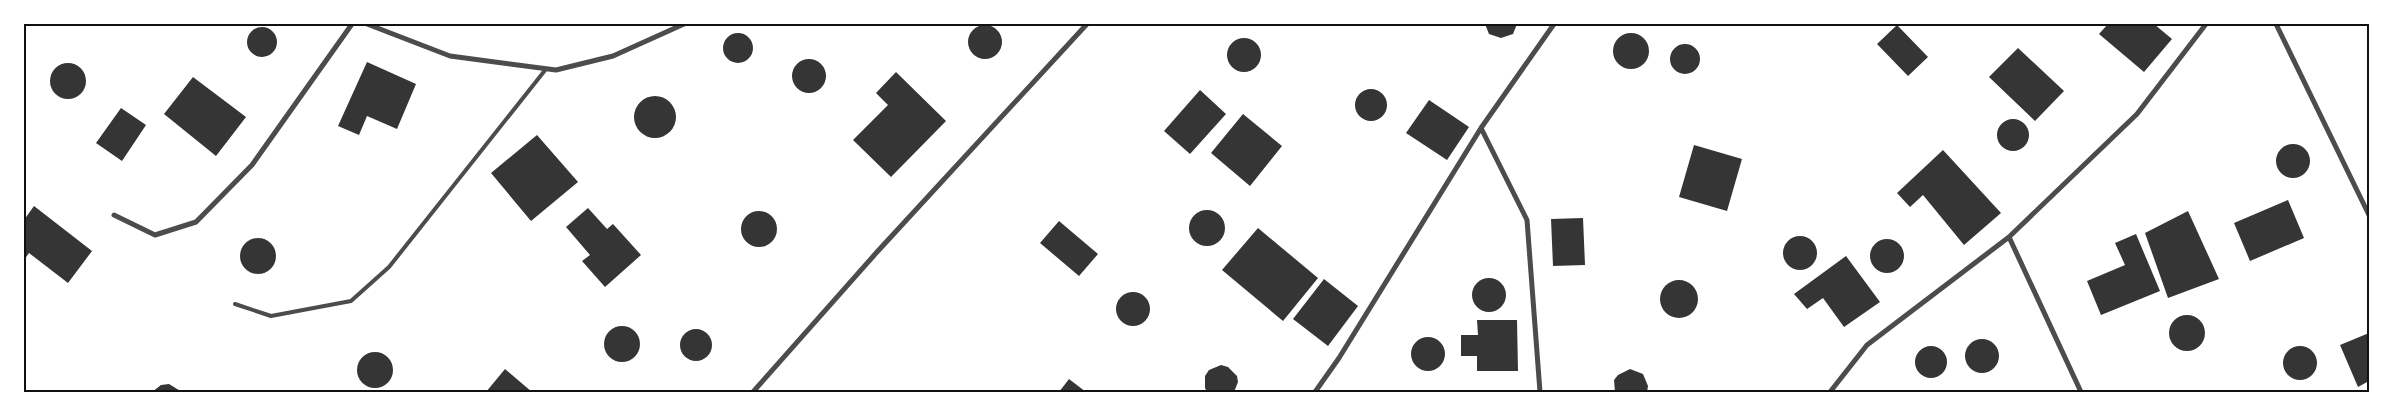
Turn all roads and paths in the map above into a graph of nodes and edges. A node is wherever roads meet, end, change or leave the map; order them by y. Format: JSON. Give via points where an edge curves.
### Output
{"nodes":[{"id":1,"x":352,"y":24,"type":"edge"},
{"id":2,"x":367,"y":24,"type":"edge"},
{"id":3,"x":684,"y":24,"type":"edge"},
{"id":4,"x":1087,"y":24,"type":"edge"},
{"id":5,"x":1554,"y":24,"type":"edge"},
{"id":6,"x":2206,"y":24,"type":"edge"},
{"id":7,"x":2276,"y":24,"type":"edge"},
{"id":8,"x":546,"y":69,"type":"junction"},
{"id":9,"x":1481,"y":128,"type":"junction"},
{"id":10,"x":114,"y":215,"type":"dead end"},
{"id":11,"x":2369,"y":215,"type":"edge"},
{"id":12,"x":2009,"y":238,"type":"junction"},
{"id":13,"x":235,"y":304,"type":"dead end"},
{"id":14,"x":753,"y":392,"type":"edge"},
{"id":15,"x":1315,"y":392,"type":"edge"},
{"id":16,"x":1540,"y":392,"type":"edge"},
{"id":17,"x":1830,"y":392,"type":"edge"},
{"id":18,"x":2081,"y":392,"type":"edge"}],
"edges":[{"from":1,"to":10,"type":"street","via":[[252,165],[196,222],[155,235]]},
{"from":2,"to":8,"type":"street","via":[[450,56]]},
{"from":3,"to":8,"type":"street","via":[[613,56],[556,70]]},
{"from":4,"to":14,"type":"street"},
{"from":5,"to":9,"type":"street"},
{"from":6,"to":12,"type":"street","via":[[2137,114]]},
{"from":7,"to":11,"type":"street"},
{"from":8,"to":13,"type":"lane","via":[[389,267],[351,301],[271,316]]},
{"from":9,"to":15,"type":"street"},
{"from":9,"to":16,"type":"street","via":[[1527,220]]},
{"from":12,"to":17,"type":"street","via":[[1867,345]]},
{"from":12,"to":18,"type":"street"}]}
